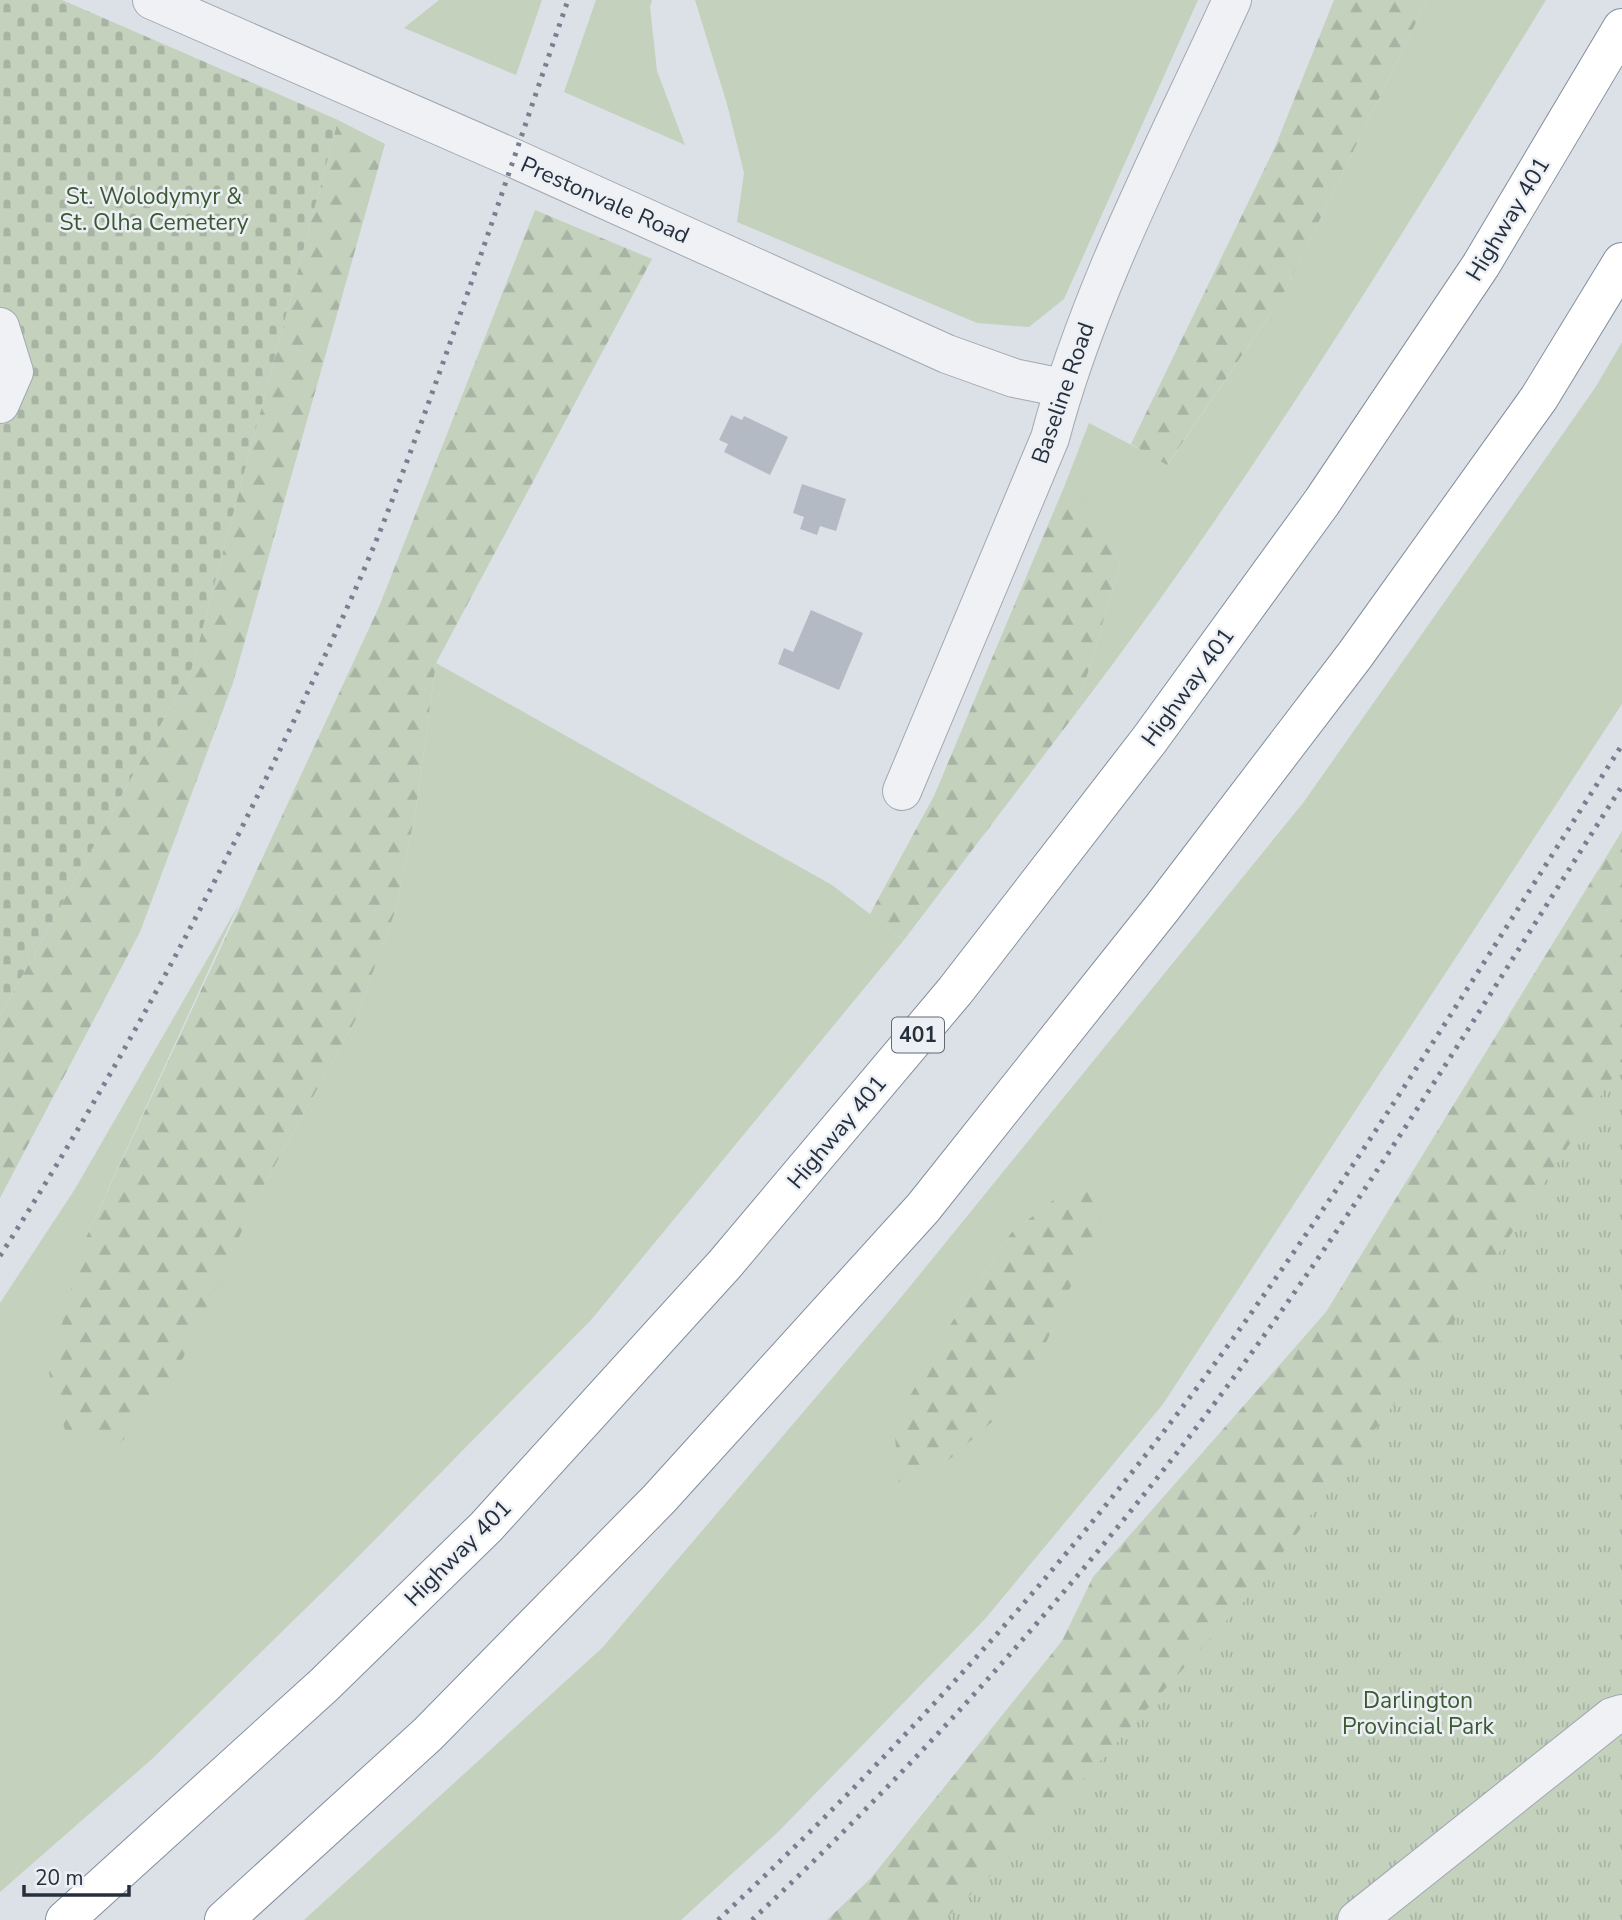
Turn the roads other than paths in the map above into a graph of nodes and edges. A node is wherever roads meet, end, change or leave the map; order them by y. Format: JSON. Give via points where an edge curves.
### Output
{"nodes":[{"id":1,"x":152,"y":0,"type":"edge"},
{"id":2,"x":1232,"y":0,"type":"edge"},
{"id":3,"x":1622,"y":28,"type":"edge"},
{"id":4,"x":1622,"y":262,"type":"edge"},
{"id":5,"x":0,"y":327,"type":"edge"},
{"id":6,"x":1063,"y":388,"type":"junction"},
{"id":7,"x":0,"y":404,"type":"edge"},
{"id":8,"x":902,"y":790,"type":"dead end"},
{"id":9,"x":1622,"y":1714,"type":"edge"},
{"id":10,"x":65,"y":1920,"type":"edge"},
{"id":11,"x":224,"y":1920,"type":"edge"},
{"id":12,"x":1357,"y":1920,"type":"edge"}],
"edges":[{"from":1,"to":6,"type":"street","name":"Prestonvale Road","via":[[947,354],[1014,378]]},
{"from":2,"to":6,"type":"street","name":"Baseline Road","via":[[1088,319]]},
{"from":3,"to":10,"type":"highway","name":"Highway 401","number":"401","via":[[1481,265],[1322,502],[1150,739],[955,991],[725,1264],[486,1527],[324,1685]]},
{"from":4,"to":11,"type":"highway","via":[[1539,398],[1355,655],[1162,908],[923,1208],[659,1499],[515,1646],[428,1734]]},
{"from":5,"to":7,"type":"street","via":[[14,372]]},
{"from":6,"to":8,"type":"street","name":"Baseline Road","via":[[1050,438]]},
{"from":9,"to":12,"type":"street","via":[[1612,1717]]}]}
